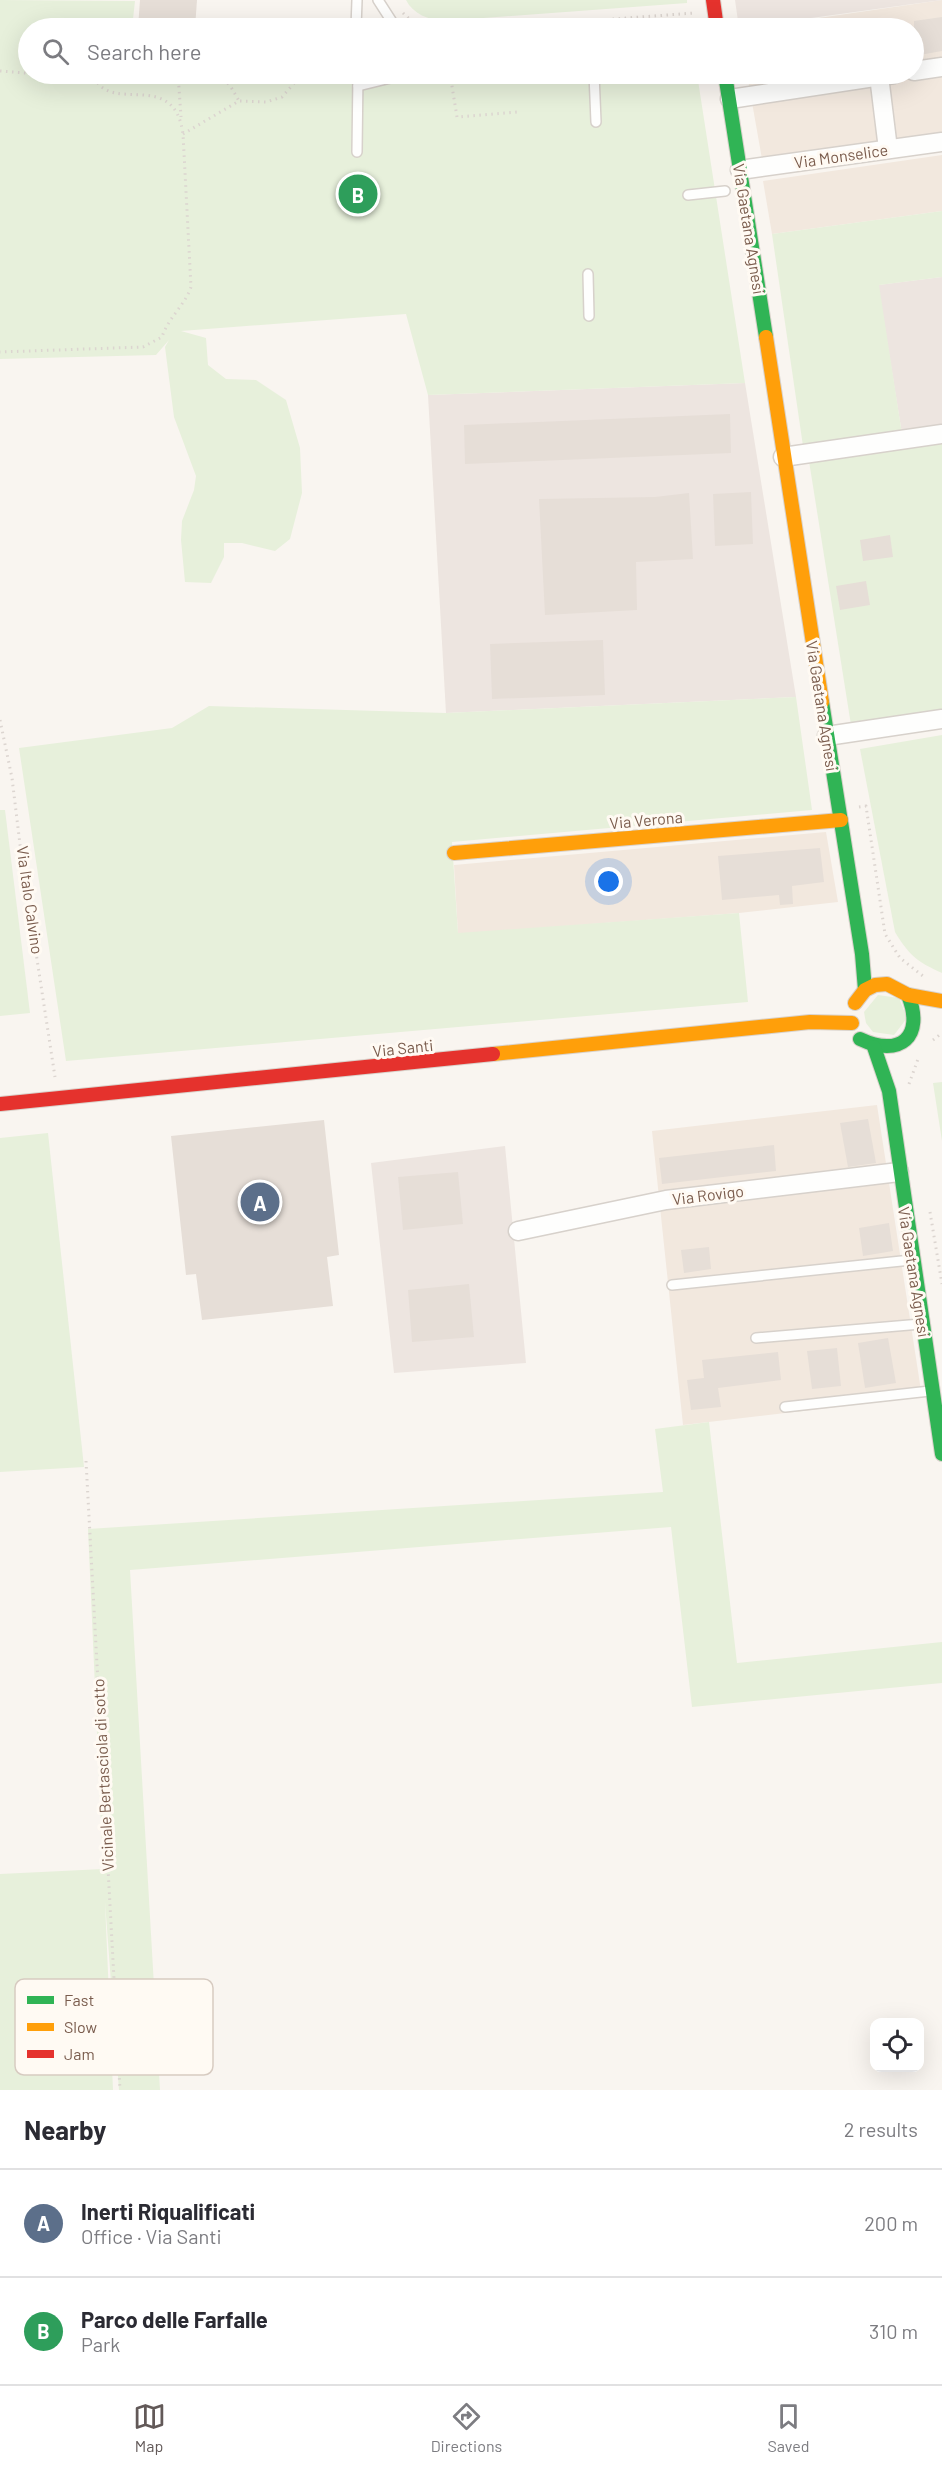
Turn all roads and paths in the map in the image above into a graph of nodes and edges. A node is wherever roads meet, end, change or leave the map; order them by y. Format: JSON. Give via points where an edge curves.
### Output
{"nodes":[{"id":1,"x":357,"y":0,"type":"edge"},
{"id":2,"x":378,"y":0,"type":"edge"},
{"id":3,"x":712,"y":0,"type":"edge"},
{"id":4,"x":398,"y":7,"type":"dead end"},
{"id":5,"x":702,"y":12,"type":"dead end"},
{"id":6,"x":356,"y":18,"type":"edge"},
{"id":7,"x":390,"y":18,"type":"edge"},
{"id":8,"x":406,"y":18,"type":"edge"},
{"id":9,"x":624,"y":18,"type":"edge"},
{"id":10,"x":715,"y":18,"type":"edge"},
{"id":11,"x":942,"y":67,"type":"edge"},
{"id":12,"x":924,"y":70,"type":"edge"},
{"id":13,"x":0,"y":71,"type":"edge"},
{"id":14,"x":18,"y":72,"type":"edge"},
{"id":15,"x":100,"y":84,"type":"edge"},
{"id":16,"x":178,"y":84,"type":"edge"},
{"id":17,"x":228,"y":84,"type":"edge"},
{"id":18,"x":293,"y":84,"type":"edge"},
{"id":19,"x":366,"y":84,"type":"edge"},
{"id":20,"x":452,"y":84,"type":"edge"},
{"id":21,"x":594,"y":84,"type":"edge"},
{"id":22,"x":727,"y":84,"type":"edge"},
{"id":23,"x":828,"y":84,"type":"edge"},
{"id":24,"x":886,"y":84,"type":"edge"},
{"id":25,"x":358,"y":86,"type":"joint"},
{"id":26,"x":730,"y":99,"type":"junction"},
{"id":27,"x":239,"y":101,"type":"junction"},
{"id":28,"x":518,"y":112,"type":"dead end"},
{"id":29,"x":181,"y":118,"type":"junction"},
{"id":30,"x":596,"y":122,"type":"dead end"},
{"id":31,"x":183,"y":134,"type":"junction"},
{"id":32,"x":942,"y":142,"type":"edge"},
{"id":33,"x":888,"y":149,"type":"junction"},
{"id":34,"x":357,"y":152,"type":"dead end"},
{"id":35,"x":740,"y":170,"type":"junction"},
{"id":36,"x":725,"y":191,"type":"dead end"},
{"id":37,"x":688,"y":195,"type":"dead end"},
{"id":38,"x":588,"y":274,"type":"dead end"},
{"id":39,"x":589,"y":316,"type":"dead end"},
{"id":40,"x":0,"y":352,"type":"edge"},
{"id":41,"x":942,"y":434,"type":"edge"},
{"id":42,"x":783,"y":457,"type":"junction"},
{"id":43,"x":942,"y":718,"type":"edge"},
{"id":44,"x":0,"y":720,"type":"edge"},
{"id":45,"x":826,"y":736,"type":"junction"},
{"id":46,"x":841,"y":814,"type":"junction"},
{"id":47,"x":454,"y":853,"type":"dead end"},
{"id":48,"x":862,"y":954,"type":"junction"},
{"id":49,"x":925,"y":978,"type":"dead end"},
{"id":50,"x":887,"y":984,"type":"junction"},
{"id":51,"x":865,"y":990,"type":"junction"},
{"id":52,"x":908,"y":995,"type":"junction"},
{"id":53,"x":942,"y":1001,"type":"edge"},
{"id":54,"x":853,"y":1007,"type":"junction"},
{"id":55,"x":929,"y":1016,"type":"edge"},
{"id":56,"x":810,"y":1022,"type":"junction"},
{"id":57,"x":852,"y":1023,"type":"junction"},
{"id":58,"x":942,"y":1033,"type":"edge"},
{"id":59,"x":905,"y":1041,"type":"junction"},
{"id":60,"x":930,"y":1042,"type":"dead end"},
{"id":61,"x":874,"y":1047,"type":"junction"},
{"id":62,"x":919,"y":1056,"type":"dead end"},
{"id":63,"x":55,"y":1081,"type":"dead end"},
{"id":64,"x":909,"y":1085,"type":"dead end"},
{"id":65,"x":889,"y":1091,"type":"junction"},
{"id":66,"x":0,"y":1104,"type":"edge"},
{"id":67,"x":899,"y":1172,"type":"junction"},
{"id":68,"x":928,"y":1206,"type":"dead end"},
{"id":69,"x":518,"y":1231,"type":"dead end"},
{"id":70,"x":913,"y":1260,"type":"junction"},
{"id":71,"x":942,"y":1284,"type":"edge"},
{"id":72,"x":672,"y":1285,"type":"dead end"},
{"id":73,"x":923,"y":1324,"type":"junction"},
{"id":74,"x":756,"y":1338,"type":"dead end"},
{"id":75,"x":934,"y":1345,"type":"edge"},
{"id":76,"x":933,"y":1391,"type":"junction"},
{"id":77,"x":785,"y":1407,"type":"dead end"},
{"id":78,"x":942,"y":1454,"type":"edge"},
{"id":79,"x":86,"y":1461,"type":"dead end"},
{"id":80,"x":114,"y":1979,"type":"edge"},
{"id":81,"x":119,"y":2075,"type":"edge"},
{"id":82,"x":120,"y":2090,"type":"edge"}],
"edges":[{"from":1,"to":6,"type":"lane"},
{"from":2,"to":7,"type":"lane"},
{"from":3,"to":10,"type":"street"},
{"from":4,"to":8,"type":"path"},
{"from":5,"to":9,"type":"path"},
{"from":11,"to":12,"type":"street"},
{"from":13,"to":14,"type":"path"},
{"from":15,"to":29,"type":"path","via":[[115,94],[146,94],[171,104]]},
{"from":16,"to":29,"type":"path"},
{"from":17,"to":27,"type":"path"},
{"from":18,"to":27,"type":"path","via":[[282,97],[266,102]]},
{"from":19,"to":25,"type":"lane"},
{"from":20,"to":28,"type":"path","via":[[457,117]]},
{"from":21,"to":30,"type":"lane"},
{"from":22,"to":26,"type":"street","name":"Via Gaetana Agnesi"},
{"from":23,"to":26,"type":"street"},
{"from":24,"to":33,"type":"street"},
{"from":25,"to":34,"type":"lane"},
{"from":26,"to":35,"type":"street","name":"Via Gaetana Agnesi"},
{"from":27,"to":31,"type":"path"},
{"from":29,"to":31,"type":"path"},
{"from":31,"to":40,"type":"path","via":[[191,287],[162,337],[143,347]]},
{"from":32,"to":33,"type":"street","name":"Via Monselice"},
{"from":33,"to":35,"type":"street","name":"Via Monselice"},
{"from":35,"to":42,"type":"street","name":"Via Gaetana Agnesi"},
{"from":36,"to":37,"type":"lane"},
{"from":38,"to":39,"type":"lane"},
{"from":41,"to":42,"type":"street"},
{"from":42,"to":45,"type":"street","name":"Via Gaetana Agnesi"},
{"from":43,"to":45,"type":"street"},
{"from":44,"to":63,"type":"path","name":"Via Italo Calvino","via":[[20,829]]},
{"from":45,"to":46,"type":"street","name":"Via Gaetana Agnesi"},
{"from":46,"to":47,"type":"street","name":"Via Verona"},
{"from":46,"to":48,"type":"street","name":"Via Gaetana Agnesi"},
{"from":46,"to":49,"type":"path","via":[[866,806],[885,934],[900,958]]},
{"from":48,"to":50,"type":"street"},
{"from":48,"to":51,"type":"street","name":"Via Gaetana Agnesi"},
{"from":50,"to":51,"type":"street"},
{"from":50,"to":52,"type":"street"},
{"from":51,"to":54,"type":"street"},
{"from":52,"to":53,"type":"street"},
{"from":52,"to":55,"type":"street","via":[[915,1007]]},
{"from":54,"to":56,"type":"street","name":"Via Santi"},
{"from":54,"to":57,"type":"street"},
{"from":55,"to":59,"type":"street"},
{"from":56,"to":57,"type":"street","name":"Via Santi"},
{"from":56,"to":66,"type":"street","name":"Via Santi"},
{"from":57,"to":61,"type":"street","via":[[860,1038]]},
{"from":58,"to":60,"type":"path"},
{"from":59,"to":61,"type":"street","via":[[891,1048]]},
{"from":59,"to":65,"type":"street","name":"Via Gaetana Agnesi"},
{"from":61,"to":65,"type":"street","name":"Via Gaetana Agnesi"},
{"from":62,"to":64,"type":"path"},
{"from":65,"to":67,"type":"street","name":"Via Gaetana Agnesi"},
{"from":67,"to":69,"type":"street","name":"Via Rovigo","via":[[666,1200]]},
{"from":67,"to":70,"type":"street","name":"Via Gaetana Agnesi"},
{"from":68,"to":71,"type":"path"},
{"from":70,"to":72,"type":"lane"},
{"from":70,"to":73,"type":"street","name":"Via Gaetana Agnesi"},
{"from":73,"to":74,"type":"lane"},
{"from":73,"to":75,"type":"street","name":"Via Gaetana Agnesi"},
{"from":75,"to":76,"type":"street","name":"Via Gaetana Agnesi"},
{"from":76,"to":77,"type":"lane"},
{"from":76,"to":78,"type":"street","name":"Via Gaetana Agnesi"},
{"from":79,"to":80,"type":"path","name":"Vicinale Bertasciola di sotto"},
{"from":81,"to":82,"type":"path","name":"Vicinale Bertasciola di sotto"}]}
